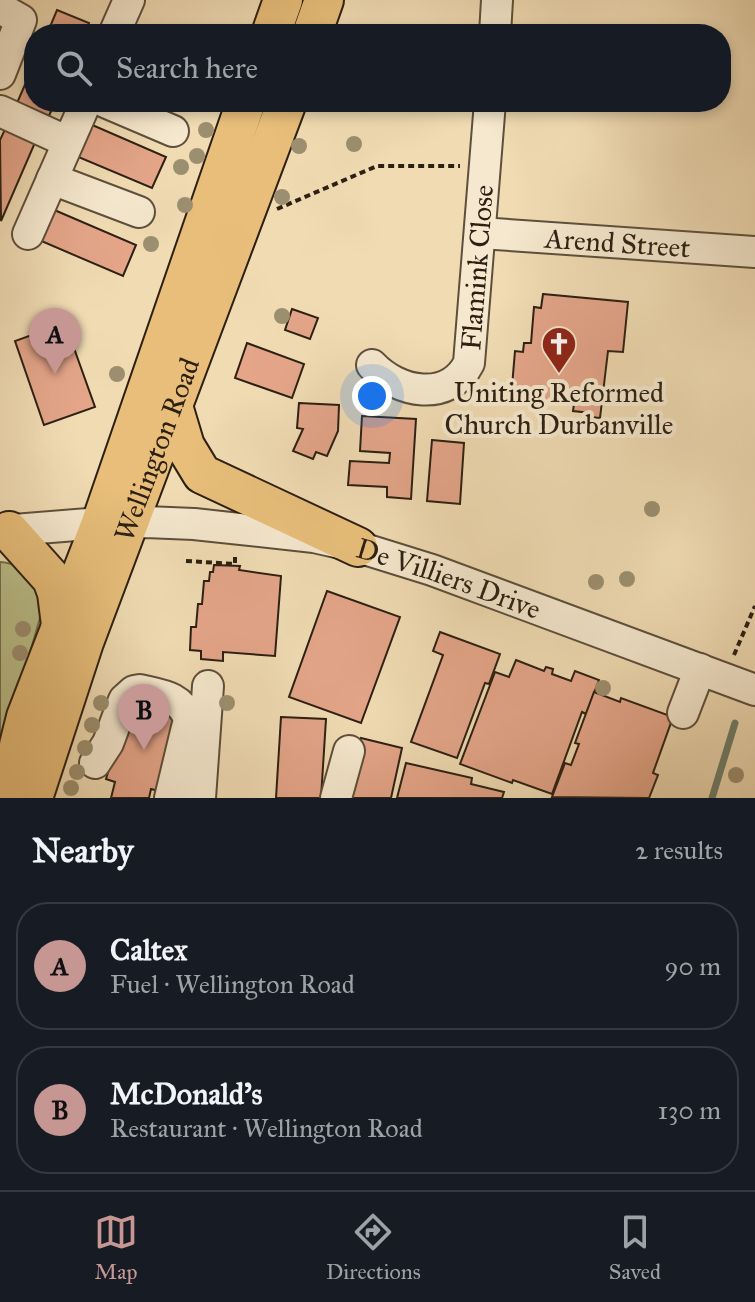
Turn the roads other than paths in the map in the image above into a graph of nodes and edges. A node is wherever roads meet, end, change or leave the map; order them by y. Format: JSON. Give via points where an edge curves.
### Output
{"nodes":[{"id":1,"x":129,"y":0,"type":"edge"},
{"id":2,"x":283,"y":0,"type":"edge"},
{"id":3,"x":324,"y":0,"type":"edge"},
{"id":4,"x":497,"y":0,"type":"edge"},
{"id":5,"x":0,"y":8,"type":"edge"},
{"id":6,"x":118,"y":24,"type":"edge"},
{"id":7,"x":275,"y":24,"type":"edge"},
{"id":8,"x":316,"y":24,"type":"edge"},
{"id":9,"x":496,"y":24,"type":"edge"},
{"id":10,"x":0,"y":74,"type":"edge"},
{"id":11,"x":0,"y":111,"type":"edge"},
{"id":12,"x":82,"y":112,"type":"edge"},
{"id":13,"x":128,"y":112,"type":"edge"},
{"id":14,"x":243,"y":112,"type":"edge"},
{"id":15,"x":283,"y":112,"type":"edge"},
{"id":16,"x":489,"y":112,"type":"edge"},
{"id":17,"x":173,"y":131,"type":"dead end"},
{"id":18,"x":68,"y":142,"type":"junction"},
{"id":19,"x":52,"y":179,"type":"junction"},
{"id":20,"x":139,"y":212,"type":"dead end"},
{"id":21,"x":480,"y":233,"type":"junction"},
{"id":22,"x":28,"y":234,"type":"dead end"},
{"id":23,"x":755,"y":252,"type":"edge"},
{"id":24,"x":372,"y":365,"type":"dead end"},
{"id":25,"x":173,"y":406,"type":"junction"},
{"id":26,"x":116,"y":522,"type":"junction"},
{"id":27,"x":5,"y":531,"type":"edge"},
{"id":28,"x":358,"y":547,"type":"junction"},
{"id":29,"x":61,"y":625,"type":"junction"},
{"id":30,"x":712,"y":673,"type":"junction"},
{"id":31,"x":208,"y":686,"type":"dead end"},
{"id":32,"x":755,"y":690,"type":"edge"},
{"id":33,"x":683,"y":713,"type":"dead end"},
{"id":34,"x":349,"y":751,"type":"dead end"},
{"id":35,"x":95,"y":763,"type":"dead end"},
{"id":36,"x":19,"y":798,"type":"edge"},
{"id":37,"x":33,"y":798,"type":"edge"},
{"id":38,"x":170,"y":798,"type":"edge"},
{"id":39,"x":200,"y":798,"type":"edge"},
{"id":40,"x":336,"y":798,"type":"edge"}],
"edges":[{"from":1,"to":6,"type":"street"},
{"from":2,"to":7,"type":"main road"},
{"from":3,"to":8,"type":"main road"},
{"from":4,"to":9,"type":"street"},
{"from":5,"to":10,"type":"street","via":[[21,20]]},
{"from":11,"to":18,"type":"street"},
{"from":12,"to":18,"type":"street"},
{"from":13,"to":17,"type":"street"},
{"from":14,"to":26,"type":"main road","name":"Wellington Road"},
{"from":15,"to":25,"type":"main road","name":"Wellington Road"},
{"from":16,"to":21,"type":"street","name":"Flamink Close"},
{"from":18,"to":19,"type":"street"},
{"from":19,"to":20,"type":"street"},
{"from":19,"to":22,"type":"street"},
{"from":21,"to":23,"type":"street","name":"Arend Street"},
{"from":21,"to":24,"type":"street","name":"Flamink Close","via":[[471,354],[465,371],[452,384],[434,390],[400,385]]},
{"from":25,"to":26,"type":"main road","name":"Wellington Road"},
{"from":25,"to":28,"type":"main road","via":[[185,446],[202,474]]},
{"from":26,"to":27,"type":"street","name":"De Villiers Drive"},
{"from":26,"to":28,"type":"street","name":"De Villiers Drive","via":[[194,524]]},
{"from":26,"to":29,"type":"main road","name":"Wellington Road"},
{"from":26,"to":37,"type":"main road","name":"Wellington Road"},
{"from":27,"to":29,"type":"main road","via":[[52,579]]},
{"from":28,"to":30,"type":"street","name":"De Villiers Drive"},
{"from":29,"to":36,"type":"main road","name":"Wellington Road","via":[[19,745]]},
{"from":30,"to":32,"type":"street","name":"De Villiers Drive"},
{"from":30,"to":33,"type":"street"},
{"from":31,"to":39,"type":"street"},
{"from":34,"to":40,"type":"street"},
{"from":35,"to":38,"type":"street","via":[[129,695],[140,690],[172,697],[189,719]]}]}
